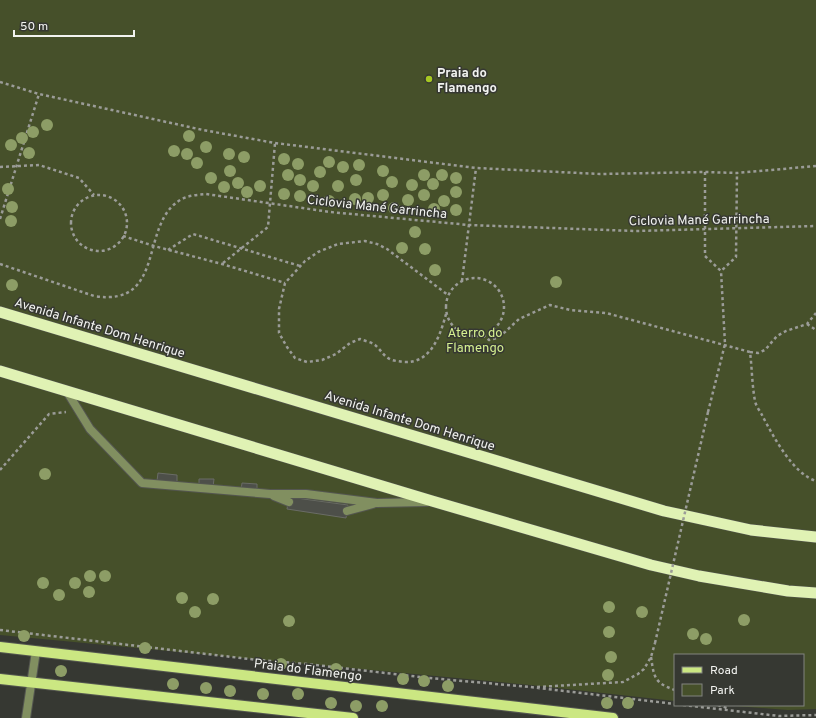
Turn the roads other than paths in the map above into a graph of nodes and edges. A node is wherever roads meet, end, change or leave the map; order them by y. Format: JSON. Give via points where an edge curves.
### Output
{"nodes":[{"id":1,"x":0,"y":312,"type":"edge"},
{"id":2,"x":0,"y":370,"type":"edge"},
{"id":3,"x":66,"y":390,"type":"junction"},
{"id":4,"x":270,"y":494,"type":"junction"},
{"id":5,"x":432,"y":501,"type":"junction"},
{"id":6,"x":289,"y":502,"type":"dead end"},
{"id":7,"x":377,"y":503,"type":"junction"},
{"id":8,"x":347,"y":511,"type":"dead end"},
{"id":9,"x":816,"y":537,"type":"edge"},
{"id":10,"x":816,"y":593,"type":"edge"},
{"id":11,"x":0,"y":647,"type":"edge"},
{"id":12,"x":36,"y":651,"type":"junction"},
{"id":13,"x":0,"y":679,"type":"edge"},
{"id":14,"x":32,"y":682,"type":"junction"},
{"id":15,"x":26,"y":718,"type":"edge"},
{"id":16,"x":352,"y":718,"type":"edge"},
{"id":17,"x":614,"y":718,"type":"edge"}],
"edges":[{"from":1,"to":9,"type":"highway","name":"Avenida Infante Dom Henrique","via":[[664,511],[751,530]]},
{"from":2,"to":3,"type":"highway"},
{"from":3,"to":4,"type":"street","via":[[90,429],[142,483]]},
{"from":3,"to":5,"type":"highway"},
{"from":4,"to":6,"type":"street"},
{"from":4,"to":7,"type":"street","via":[[306,494]]},
{"from":5,"to":7,"type":"street"},
{"from":5,"to":10,"type":"highway","via":[[651,565],[699,576],[788,591]]},
{"from":7,"to":8,"type":"street"},
{"from":11,"to":12,"type":"main road","name":"Praia do Flamengo"},
{"from":12,"to":14,"type":"street"},
{"from":12,"to":17,"type":"main road","name":"Praia do Flamengo"},
{"from":13,"to":14,"type":"main road"},
{"from":14,"to":15,"type":"street"},
{"from":14,"to":16,"type":"main road"}]}
